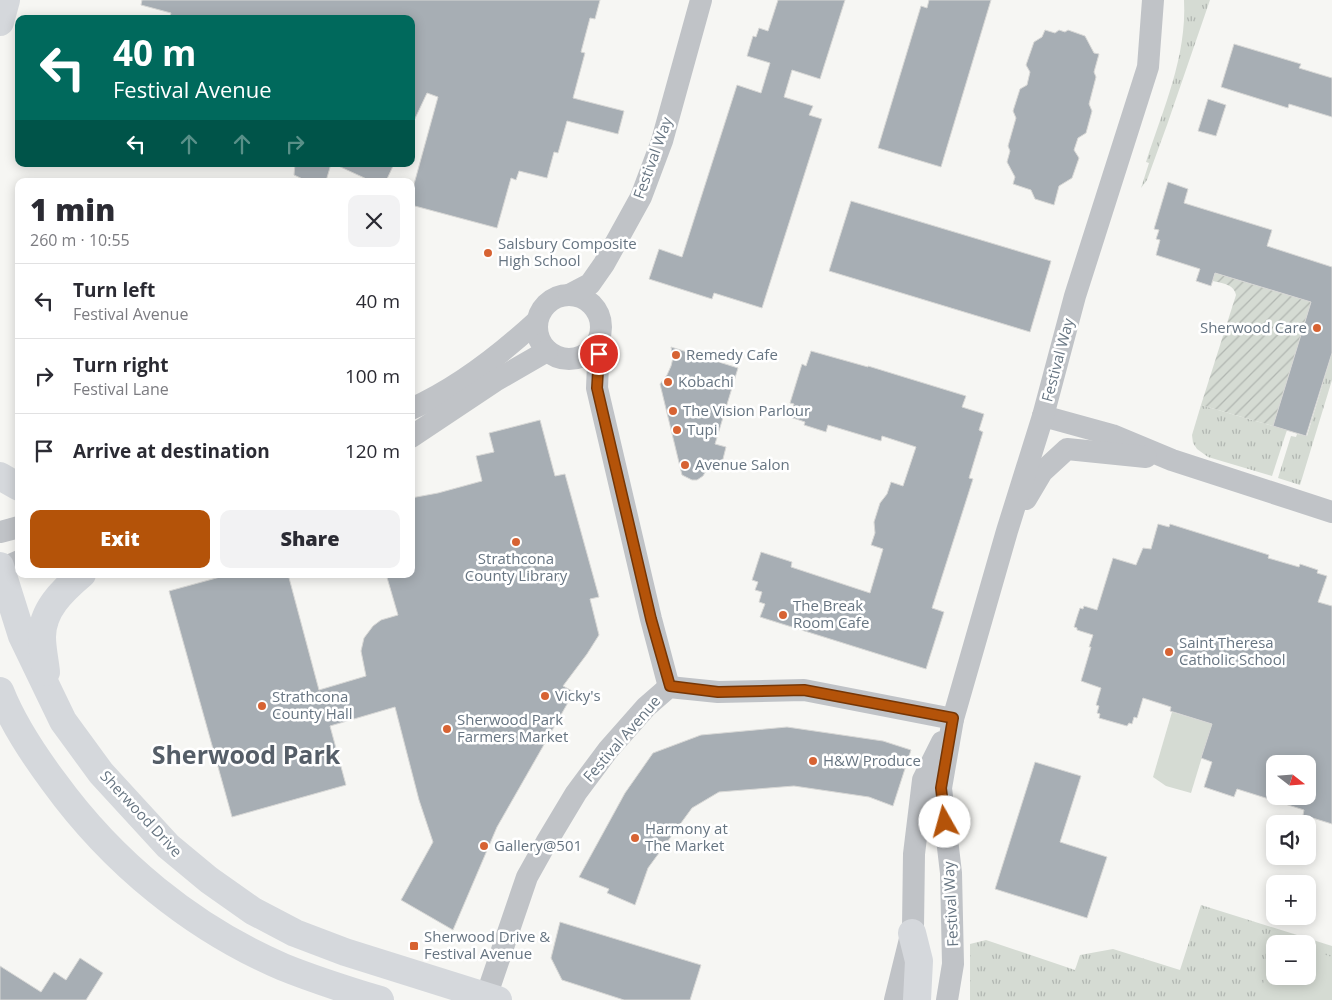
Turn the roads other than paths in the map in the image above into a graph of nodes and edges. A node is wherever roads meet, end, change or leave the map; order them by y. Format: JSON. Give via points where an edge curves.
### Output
{"nodes":[{"id":1,"x":6,"y":0,"type":"edge"},
{"id":2,"x":701,"y":0,"type":"edge"},
{"id":3,"x":1153,"y":0,"type":"edge"},
{"id":4,"x":0,"y":22,"type":"edge"},
{"id":5,"x":569,"y":295,"type":"junction"},
{"id":6,"x":537,"y":321,"type":"junction"},
{"id":7,"x":599,"y":341,"type":"junction"},
{"id":8,"x":556,"y":356,"type":"junction"},
{"id":9,"x":597,"y":388,"type":"junction"},
{"id":10,"x":415,"y":407,"type":"edge"},
{"id":11,"x":1043,"y":416,"type":"junction"},
{"id":12,"x":415,"y":434,"type":"edge"},
{"id":13,"x":1172,"y":460,"type":"junction"},
{"id":14,"x":0,"y":476,"type":"edge"},
{"id":15,"x":15,"y":485,"type":"edge"},
{"id":16,"x":1332,"y":512,"type":"edge"},
{"id":17,"x":15,"y":527,"type":"edge"},
{"id":18,"x":1007,"y":531,"type":"junction"},
{"id":19,"x":0,"y":532,"type":"edge"},
{"id":20,"x":4,"y":567,"type":"edge"},
{"id":21,"x":77,"y":578,"type":"edge"},
{"id":22,"x":670,"y":686,"type":"junction"},
{"id":23,"x":0,"y":691,"type":"edge"},
{"id":24,"x":49,"y":693,"type":"junction"},
{"id":25,"x":953,"y":718,"type":"junction"},
{"id":26,"x":0,"y":720,"type":"edge"},
{"id":27,"x":30,"y":750,"type":"junction"},
{"id":28,"x":912,"y":934,"type":"junction"},
{"id":29,"x":489,"y":999,"type":"edge"},
{"id":30,"x":380,"y":1000,"type":"edge"},
{"id":31,"x":895,"y":1000,"type":"edge"},
{"id":32,"x":917,"y":1000,"type":"edge"},
{"id":33,"x":947,"y":1000,"type":"edge"}],
"edges":[{"from":1,"to":4,"type":"main road"},
{"from":2,"to":5,"type":"street","name":"Festival Way","via":[[662,141],[641,197],[590,284]]},
{"from":3,"to":11,"type":"street","name":"Festival Way","via":[[1148,68],[1075,296]]},
{"from":5,"to":6,"type":"street","via":[[558,296],[548,302]]},
{"from":5,"to":7,"type":"street","via":[[590,302],[597,310],[602,331]]},
{"from":6,"to":8,"type":"street","via":[[540,342]]},
{"from":6,"to":10,"type":"street","via":[[486,365],[436,398]]},
{"from":7,"to":8,"type":"street","via":[[585,356],[576,360]]},
{"from":7,"to":9,"type":"street"},
{"from":8,"to":9,"type":"street"},
{"from":8,"to":12,"type":"street","via":[[495,381]]},
{"from":9,"to":22,"type":"street","via":[[651,619]]},
{"from":11,"to":13,"type":"street","via":[[1112,436]]},
{"from":11,"to":18,"type":"street","name":"Festival Way"},
{"from":13,"to":16,"type":"street"},
{"from":13,"to":18,"type":"street","via":[[1067,449],[1042,472]]},
{"from":14,"to":15,"type":"main road"},
{"from":17,"to":19,"type":"street"},
{"from":18,"to":25,"type":"street","name":"Festival Way"},
{"from":20,"to":24,"type":"main road","name":"Sherwood Drive","via":[[22,636]]},
{"from":21,"to":24,"type":"main road","via":[[47,612],[42,637]]},
{"from":22,"to":25,"type":"street","name":"Festival Avenue","via":[[718,692],[804,690]]},
{"from":22,"to":29,"type":"street","name":"Festival Avenue","via":[[646,707],[608,750],[571,801],[526,877]]},
{"from":23,"to":27,"type":"main road"},
{"from":24,"to":29,"type":"main road","name":"Sherwood Drive","via":[[64,721],[101,773],[168,846],[209,880],[295,933]]},
{"from":25,"to":28,"type":"street","name":"Festival Way","via":[[923,780],[914,854]]},
{"from":25,"to":33,"type":"street","name":"Festival Way","via":[[941,788],[951,873],[953,964]]},
{"from":26,"to":27,"type":"main road"},
{"from":27,"to":30,"type":"main road","via":[[73,808],[124,862],[196,920],[282,967]]},
{"from":28,"to":31,"type":"street","name":"Festival Way"},
{"from":28,"to":32,"type":"main road","via":[[919,961]]}]}
